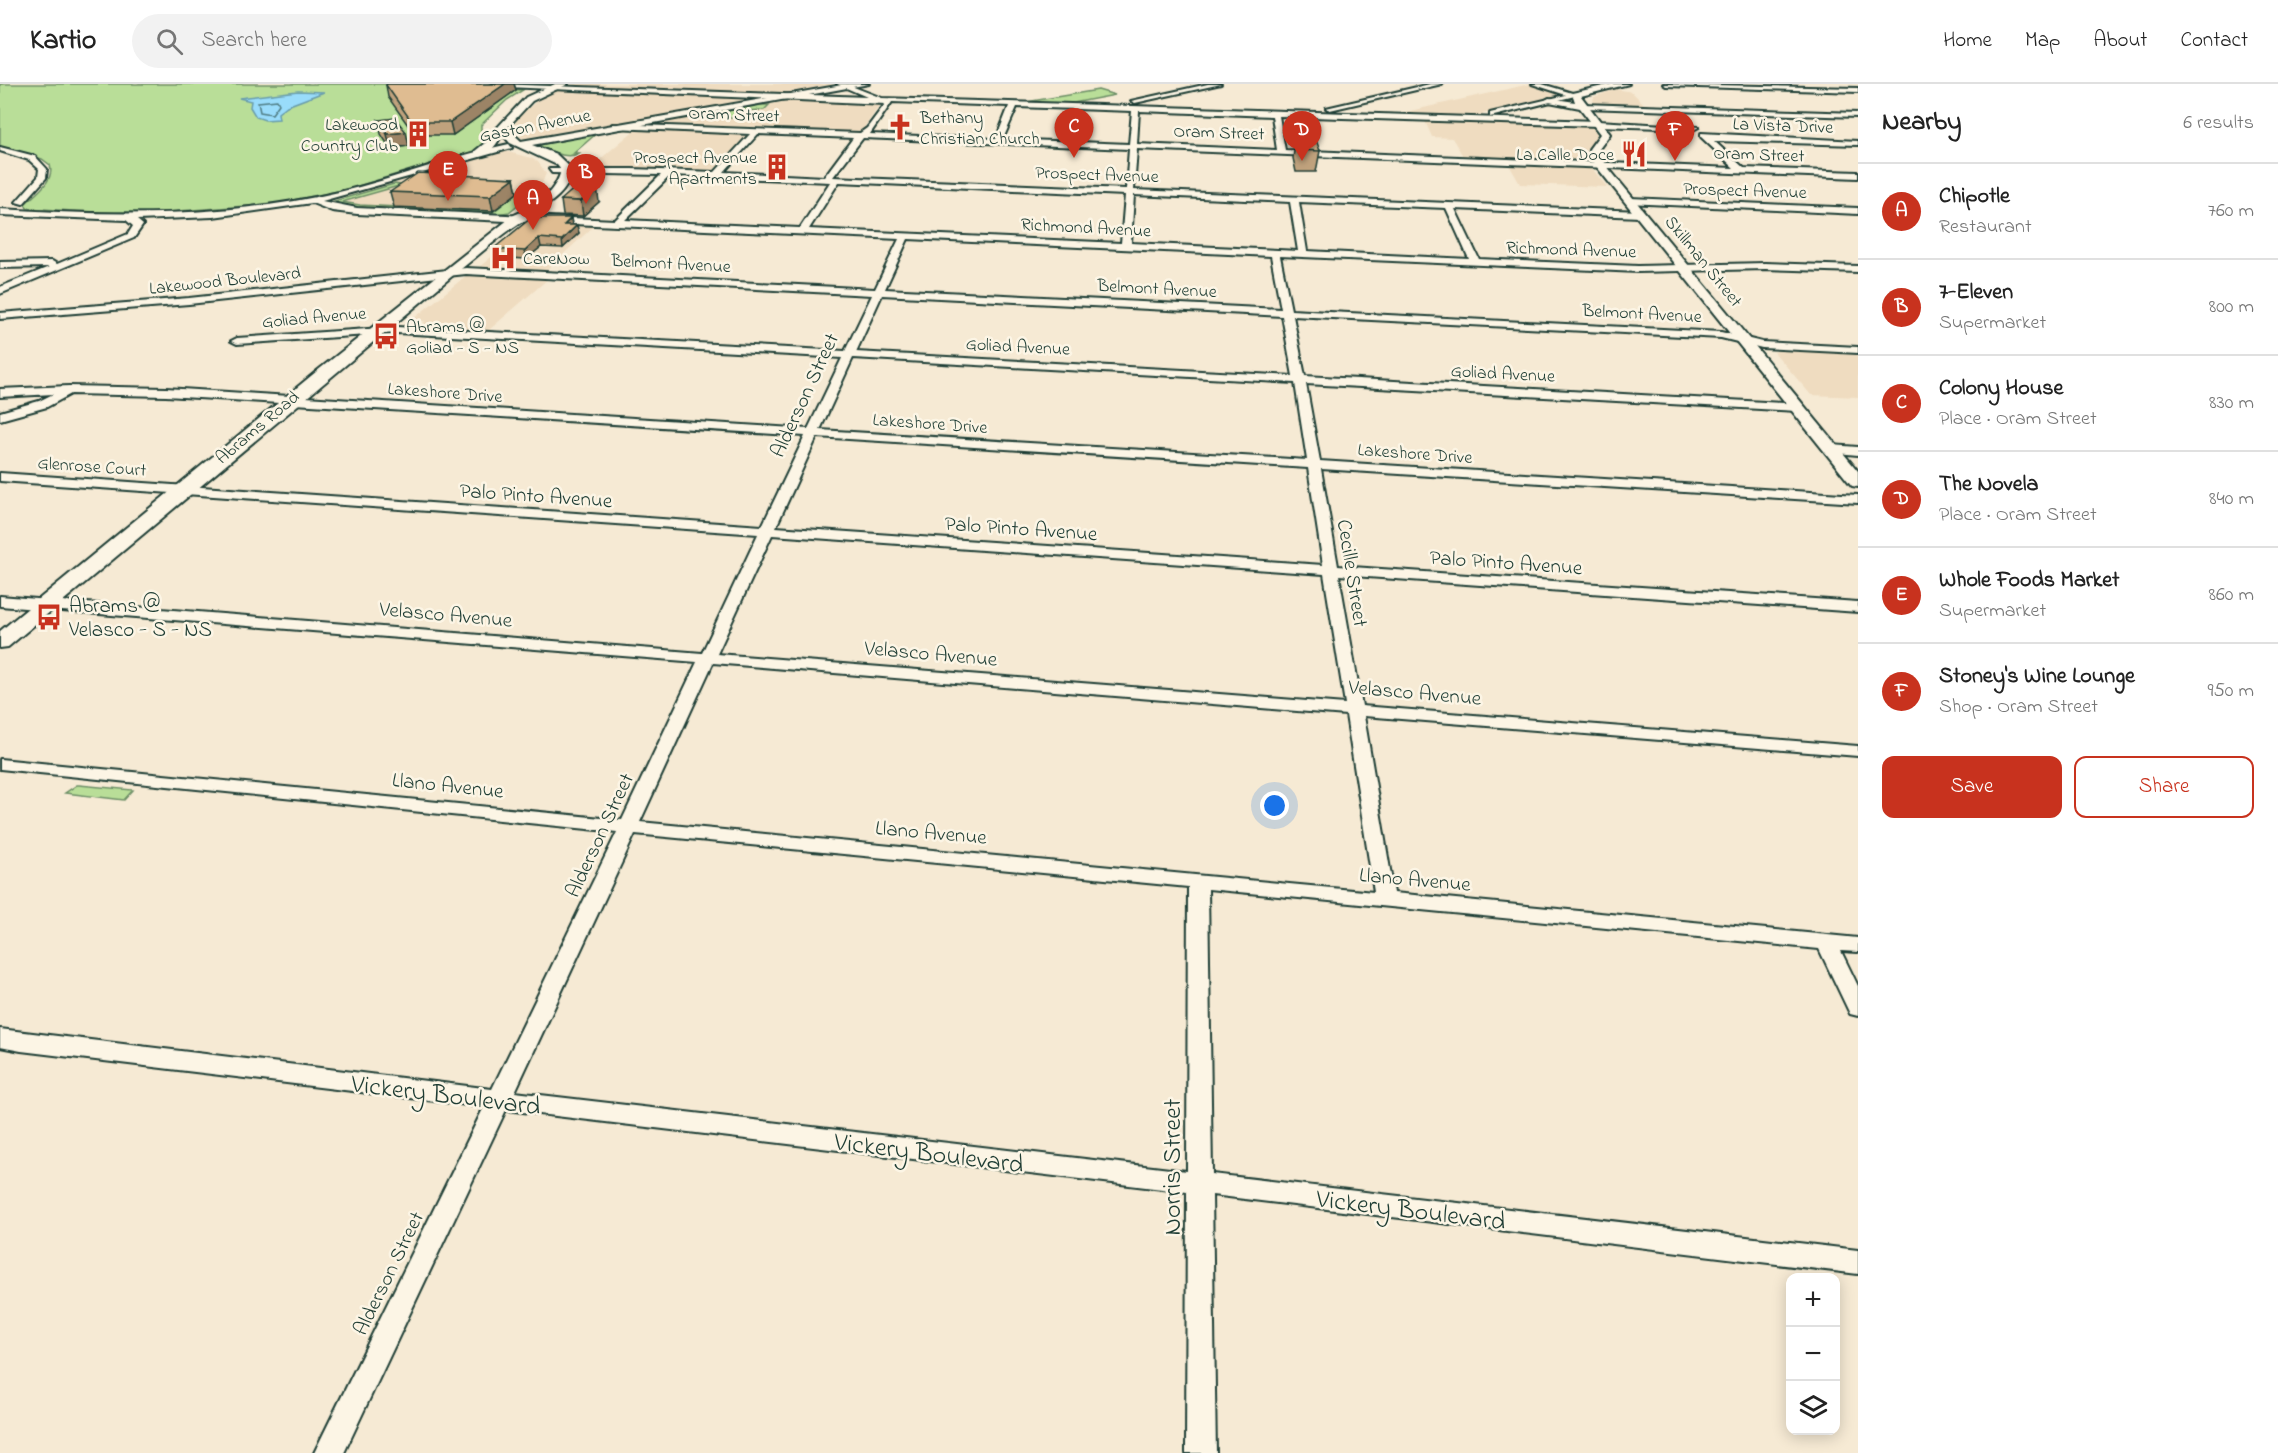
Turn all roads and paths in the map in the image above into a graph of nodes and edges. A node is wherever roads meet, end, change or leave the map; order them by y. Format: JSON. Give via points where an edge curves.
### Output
{"nodes":[{"id":1,"x":563,"y":84,"type":"edge"},
{"id":2,"x":864,"y":84,"type":"edge"},
{"id":3,"x":1184,"y":84,"type":"edge"},
{"id":4,"x":1218,"y":84,"type":"edge"},
{"id":5,"x":1439,"y":84,"type":"edge"},
{"id":6,"x":1535,"y":84,"type":"edge"},
{"id":7,"x":1624,"y":84,"type":"edge"},
{"id":8,"x":1666,"y":84,"type":"edge"},
{"id":9,"x":1689,"y":84,"type":"edge"},
{"id":10,"x":496,"y":85,"type":"edge"},
{"id":11,"x":844,"y":85,"type":"edge"},
{"id":12,"x":482,"y":86,"type":"edge"},
{"id":13,"x":549,"y":86,"type":"edge"},
{"id":14,"x":1711,"y":87,"type":"junction"},
{"id":15,"x":536,"y":88,"type":"junction"},
{"id":16,"x":1858,"y":90,"type":"edge"},
{"id":17,"x":1130,"y":95,"type":"dead end"},
{"id":18,"x":1575,"y":95,"type":"junction"},
{"id":19,"x":795,"y":96,"type":"junction"},
{"id":20,"x":1108,"y":99,"type":"dead end"},
{"id":21,"x":885,"y":100,"type":"junction"},
{"id":22,"x":941,"y":101,"type":"junction"},
{"id":23,"x":1549,"y":101,"type":"junction"},
{"id":24,"x":511,"y":102,"type":"dead end"},
{"id":25,"x":1014,"y":104,"type":"junction"},
{"id":26,"x":1586,"y":106,"type":"junction"},
{"id":27,"x":1090,"y":107,"type":"junction"},
{"id":28,"x":1121,"y":108,"type":"junction"},
{"id":29,"x":1136,"y":108,"type":"junction"},
{"id":30,"x":1676,"y":109,"type":"junction"},
{"id":31,"x":935,"y":111,"type":"dead end"},
{"id":32,"x":1275,"y":113,"type":"junction"},
{"id":33,"x":498,"y":114,"type":"dead end"},
{"id":34,"x":512,"y":114,"type":"junction"},
{"id":35,"x":1494,"y":114,"type":"junction"},
{"id":36,"x":1312,"y":115,"type":"junction"},
{"id":37,"x":1858,"y":115,"type":"edge"},
{"id":38,"x":1468,"y":120,"type":"junction"},
{"id":39,"x":1504,"y":122,"type":"junction"},
{"id":40,"x":659,"y":123,"type":"junction"},
{"id":41,"x":1599,"y":124,"type":"junction"},
{"id":42,"x":615,"y":126,"type":"junction"},
{"id":43,"x":1695,"y":127,"type":"junction"},
{"id":44,"x":756,"y":131,"type":"junction"},
{"id":45,"x":864,"y":135,"type":"junction"},
{"id":46,"x":1707,"y":138,"type":"junction"},
{"id":47,"x":999,"y":140,"type":"junction"},
{"id":48,"x":1858,"y":143,"type":"edge"},
{"id":49,"x":515,"y":145,"type":"junction"},
{"id":50,"x":1133,"y":146,"type":"junction"},
{"id":51,"x":0,"y":149,"type":"edge"},
{"id":52,"x":1281,"y":151,"type":"junction"},
{"id":53,"x":479,"y":153,"type":"junction"},
{"id":54,"x":1600,"y":164,"type":"junction"},
{"id":55,"x":567,"y":170,"type":"junction"},
{"id":56,"x":1741,"y":170,"type":"junction"},
{"id":57,"x":552,"y":171,"type":"junction"},
{"id":58,"x":669,"y":172,"type":"junction"},
{"id":59,"x":717,"y":174,"type":"junction"},
{"id":60,"x":1858,"y":175,"type":"edge"},
{"id":61,"x":832,"y":179,"type":"junction"},
{"id":62,"x":1131,"y":192,"type":"junction"},
{"id":63,"x":1294,"y":200,"type":"junction"},
{"id":64,"x":314,"y":201,"type":"junction"},
{"id":65,"x":1630,"y":201,"type":"junction"},
{"id":66,"x":20,"y":202,"type":"junction"},
{"id":67,"x":1449,"y":206,"type":"junction"},
{"id":68,"x":0,"y":207,"type":"edge"},
{"id":69,"x":239,"y":211,"type":"junction"},
{"id":70,"x":357,"y":211,"type":"junction"},
{"id":71,"x":1858,"y":211,"type":"edge"},
{"id":72,"x":0,"y":212,"type":"edge"},
{"id":73,"x":17,"y":213,"type":"junction"},
{"id":74,"x":1640,"y":214,"type":"junction"},
{"id":75,"x":194,"y":215,"type":"junction"},
{"id":76,"x":128,"y":217,"type":"junction"},
{"id":77,"x":519,"y":218,"type":"junction"},
{"id":78,"x":618,"y":222,"type":"junction"},
{"id":79,"x":803,"y":231,"type":"junction"},
{"id":80,"x":131,"y":236,"type":"junction"},
{"id":81,"x":904,"y":236,"type":"junction"},
{"id":82,"x":1126,"y":246,"type":"junction"},
{"id":83,"x":1275,"y":253,"type":"junction"},
{"id":84,"x":1304,"y":254,"type":"junction"},
{"id":85,"x":1475,"y":262,"type":"junction"},
{"id":86,"x":63,"y":264,"type":"junction"},
{"id":87,"x":0,"y":265,"type":"edge"},
{"id":88,"x":1684,"y":268,"type":"junction"},
{"id":89,"x":1858,"y":269,"type":"edge"},
{"id":90,"x":452,"y":271,"type":"junction"},
{"id":91,"x":0,"y":291,"type":"edge"},
{"id":92,"x":879,"y":292,"type":"junction"},
{"id":93,"x":1287,"y":312,"type":"junction"},
{"id":94,"x":0,"y":316,"type":"edge"},
{"id":95,"x":380,"y":330,"type":"junction"},
{"id":96,"x":1743,"y":340,"type":"junction"},
{"id":97,"x":237,"y":341,"type":"dead end"},
{"id":98,"x":1858,"y":350,"type":"edge"},
{"id":99,"x":849,"y":355,"type":"junction"},
{"id":100,"x":1300,"y":380,"type":"junction"},
{"id":101,"x":69,"y":390,"type":"junction"},
{"id":102,"x":0,"y":393,"type":"edge"},
{"id":103,"x":289,"y":400,"type":"junction"},
{"id":104,"x":1797,"y":407,"type":"junction"},
{"id":105,"x":0,"y":416,"type":"edge"},
{"id":106,"x":812,"y":434,"type":"junction"},
{"id":107,"x":1831,"y":449,"type":"junction"},
{"id":108,"x":1858,"y":451,"type":"edge"},
{"id":109,"x":1314,"y":465,"type":"junction"},
{"id":110,"x":0,"y":477,"type":"edge"},
{"id":111,"x":1858,"y":482,"type":"edge"},
{"id":112,"x":182,"y":491,"type":"junction"},
{"id":113,"x":1858,"y":499,"type":"edge"},
{"id":114,"x":766,"y":532,"type":"junction"},
{"id":115,"x":1331,"y":570,"type":"junction"},
{"id":116,"x":0,"y":601,"type":"edge"},
{"id":117,"x":45,"y":604,"type":"junction"},
{"id":118,"x":1858,"y":607,"type":"edge"},
{"id":119,"x":0,"y":642,"type":"edge"},
{"id":120,"x":709,"y":658,"type":"junction"},
{"id":121,"x":1354,"y":710,"type":"junction"},
{"id":122,"x":1858,"y":751,"type":"edge"},
{"id":123,"x":0,"y":764,"type":"edge"},
{"id":124,"x":629,"y":827,"type":"junction"},
{"id":125,"x":1198,"y":882,"type":"junction"},
{"id":126,"x":1385,"y":900,"type":"junction"},
{"id":127,"x":1826,"y":942,"type":"junction"},
{"id":128,"x":1858,"y":945,"type":"edge"},
{"id":129,"x":1858,"y":1008,"type":"edge"},
{"id":130,"x":0,"y":1038,"type":"edge"},
{"id":131,"x":499,"y":1101,"type":"junction"},
{"id":132,"x":1200,"y":1184,"type":"junction"},
{"id":133,"x":1858,"y":1262,"type":"edge"},
{"id":134,"x":329,"y":1453,"type":"edge"},
{"id":135,"x":1201,"y":1453,"type":"edge"}],
"edges":[{"from":1,"to":13,"type":"main road"},
{"from":2,"to":11,"type":"main road"},
{"from":3,"to":17,"type":"street"},
{"from":4,"to":28,"type":"street","via":[[1128,102]]},
{"from":5,"to":36,"type":"street"},
{"from":6,"to":18,"type":"street"},
{"from":7,"to":18,"type":"main road"},
{"from":8,"to":14,"type":"street"},
{"from":9,"to":14,"type":"street"},
{"from":10,"to":12,"type":"street"},
{"from":10,"to":15,"type":"street"},
{"from":11,"to":19,"type":"main road"},
{"from":11,"to":21,"type":"street"},
{"from":13,"to":15,"type":"main road"},
{"from":13,"to":19,"type":"street"},
{"from":13,"to":34,"type":"main road"},
{"from":14,"to":16,"type":"street"},
{"from":15,"to":24,"type":"main road"},
{"from":18,"to":23,"type":"street"},
{"from":18,"to":26,"type":"main road"},
{"from":19,"to":21,"type":"street"},
{"from":19,"to":40,"type":"main road"},
{"from":20,"to":27,"type":"street"},
{"from":21,"to":22,"type":"street"},
{"from":21,"to":45,"type":"street","via":[[889,103]]},
{"from":22,"to":25,"type":"street"},
{"from":22,"to":31,"type":"street"},
{"from":23,"to":26,"type":"main road"},
{"from":23,"to":35,"type":"street"},
{"from":25,"to":27,"type":"street"},
{"from":25,"to":47,"type":"street"},
{"from":26,"to":30,"type":"street"},
{"from":26,"to":41,"type":"main road"},
{"from":27,"to":28,"type":"street"},
{"from":28,"to":29,"type":"street"},
{"from":29,"to":32,"type":"street"},
{"from":29,"to":50,"type":"street"},
{"from":30,"to":37,"type":"street"},
{"from":30,"to":43,"type":"street"},
{"from":32,"to":36,"type":"street"},
{"from":32,"to":52,"type":"street"},
{"from":33,"to":34,"type":"main road"},
{"from":34,"to":49,"type":"main road","via":[[503,131]]},
{"from":35,"to":38,"type":"street"},
{"from":35,"to":39,"type":"street","via":[[1492,119]]},
{"from":36,"to":38,"type":"street"},
{"from":38,"to":39,"type":"street"},
{"from":39,"to":41,"type":"street"},
{"from":40,"to":42,"type":"street","name":"Oram Street"},
{"from":40,"to":42,"type":"main road","name":"Gaston Avenue","via":[[643,125],[641,119]]},
{"from":40,"to":44,"type":"street","name":"Oram Street"},
{"from":41,"to":43,"type":"street"},
{"from":41,"to":54,"type":"main road","via":[[1605,138],[1594,148],[1593,155]]},
{"from":42,"to":49,"type":"main road","name":"Gaston Avenue"},
{"from":43,"to":46,"type":"street"},
{"from":44,"to":45,"type":"street","name":"Oram Street"},
{"from":44,"to":59,"type":"street"},
{"from":45,"to":47,"type":"street","name":"Oram Street"},
{"from":45,"to":61,"type":"street","via":[[855,140]]},
{"from":46,"to":48,"type":"street","name":"La Vista Drive"},
{"from":46,"to":56,"type":"street"},
{"from":47,"to":50,"type":"street","name":"Oram Street"},
{"from":49,"to":53,"type":"street","name":"Gaston Avenue"},
{"from":49,"to":53,"type":"main road","via":[[492,134],[490,146]]},
{"from":49,"to":55,"type":"main road","via":[[556,158]]},
{"from":49,"to":57,"type":"main road","via":[[545,161]]},
{"from":50,"to":52,"type":"street","name":"Oram Street"},
{"from":50,"to":62,"type":"street"},
{"from":51,"to":66,"type":"street","via":[[23,154],[42,165],[42,178]]},
{"from":52,"to":54,"type":"street","name":"Oram Street"},
{"from":53,"to":64,"type":"street","name":"Gaston Avenue"},
{"from":54,"to":56,"type":"street","name":"Oram Street"},
{"from":54,"to":65,"type":"main road","name":"Skillman Street"},
{"from":55,"to":57,"type":"street","name":"Prospect Avenue"},
{"from":55,"to":58,"type":"street","name":"Prospect Avenue","via":[[588,166]]},
{"from":55,"to":77,"type":"main road","name":"Abrams Road","via":[[562,186],[530,214]]},
{"from":56,"to":60,"type":"street","name":"Oram Street"},
{"from":57,"to":77,"type":"main road","name":"Abrams Road","via":[[549,183],[517,213]]},
{"from":58,"to":59,"type":"street","name":"Prospect Avenue"},
{"from":58,"to":78,"type":"street"},
{"from":59,"to":61,"type":"street","name":"Prospect Avenue"},
{"from":61,"to":62,"type":"street","name":"Prospect Avenue"},
{"from":61,"to":79,"type":"street"},
{"from":62,"to":63,"type":"street","name":"Prospect Avenue"},
{"from":62,"to":82,"type":"street"},
{"from":63,"to":67,"type":"street","name":"Prospect Avenue"},
{"from":63,"to":84,"type":"street"},
{"from":64,"to":69,"type":"street","name":"Gaston Avenue"},
{"from":64,"to":70,"type":"street","name":"Richmond Avenue"},
{"from":65,"to":71,"type":"street","name":"Prospect Avenue"},
{"from":65,"to":74,"type":"main road","name":"Skillman Street"},
{"from":66,"to":68,"type":"street"},
{"from":66,"to":73,"type":"street"},
{"from":67,"to":74,"type":"street","name":"Prospect Avenue"},
{"from":67,"to":85,"type":"street"},
{"from":69,"to":70,"type":"street"},
{"from":69,"to":75,"type":"street","name":"Gaston Avenue"},
{"from":70,"to":77,"type":"street","name":"Richmond Avenue"},
{"from":72,"to":73,"type":"street","name":"Gaston Avenue"},
{"from":73,"to":76,"type":"street","name":"Gaston Avenue"},
{"from":74,"to":88,"type":"main road","name":"Skillman Street"},
{"from":75,"to":76,"type":"street","name":"Gaston Avenue"},
{"from":75,"to":80,"type":"street"},
{"from":76,"to":80,"type":"street","via":[[138,225]]},
{"from":77,"to":78,"type":"street","name":"Richmond Avenue"},
{"from":77,"to":90,"type":"main road","name":"Abrams Road"},
{"from":78,"to":79,"type":"street","name":"Richmond Avenue"},
{"from":79,"to":81,"type":"street","name":"Richmond Avenue"},
{"from":80,"to":86,"type":"street"},
{"from":81,"to":82,"type":"street","name":"Richmond Avenue"},
{"from":81,"to":92,"type":"street","name":"Alderson Street"},
{"from":82,"to":83,"type":"street","name":"Richmond Avenue"},
{"from":83,"to":84,"type":"street","name":"Richmond Avenue"},
{"from":83,"to":93,"type":"street","name":"Cecille Street"},
{"from":84,"to":85,"type":"street","name":"Richmond Avenue"},
{"from":85,"to":88,"type":"street","name":"Richmond Avenue"},
{"from":86,"to":87,"type":"street"},
{"from":86,"to":91,"type":"street"},
{"from":88,"to":89,"type":"street","name":"Richmond Avenue"},
{"from":88,"to":96,"type":"main road","name":"Skillman Street"},
{"from":90,"to":92,"type":"street","name":"Belmont Avenue"},
{"from":90,"to":94,"type":"street","name":"Lakewood Boulevard","via":[[254,295]]},
{"from":90,"to":95,"type":"main road","name":"Abrams Road"},
{"from":92,"to":93,"type":"street","name":"Belmont Avenue"},
{"from":92,"to":99,"type":"street","name":"Alderson Street"},
{"from":93,"to":96,"type":"street","name":"Belmont Avenue","via":[[1721,335]]},
{"from":93,"to":100,"type":"street","name":"Cecille Street"},
{"from":95,"to":97,"type":"street","name":"Goliad Avenue"},
{"from":95,"to":99,"type":"street","name":"Goliad Avenue"},
{"from":95,"to":103,"type":"main road","name":"Abrams Road"},
{"from":96,"to":98,"type":"street","name":"Belmont Avenue","via":[[1762,345]]},
{"from":96,"to":104,"type":"main road","name":"Skillman Street"},
{"from":99,"to":100,"type":"street","name":"Goliad Avenue"},
{"from":99,"to":106,"type":"street","name":"Alderson Street"},
{"from":100,"to":104,"type":"street","name":"Goliad Avenue"},
{"from":100,"to":109,"type":"street","name":"Cecille Street"},
{"from":101,"to":102,"type":"street","name":"Lakeshore Drive"},
{"from":101,"to":103,"type":"street","name":"Lakeshore Drive"},
{"from":101,"to":105,"type":"street","via":[[43,404]]},
{"from":103,"to":106,"type":"street","name":"Lakeshore Drive"},
{"from":103,"to":112,"type":"main road","name":"Abrams Road"},
{"from":104,"to":107,"type":"main road","name":"Skillman Street"},
{"from":106,"to":109,"type":"street","name":"Lakeshore Drive"},
{"from":106,"to":114,"type":"street","name":"Alderson Street"},
{"from":107,"to":108,"type":"street"},
{"from":107,"to":111,"type":"main road","name":"Skillman Street"},
{"from":109,"to":113,"type":"street","name":"Lakeshore Drive"},
{"from":109,"to":115,"type":"street","name":"Cecille Street"},
{"from":110,"to":112,"type":"street","name":"Glenrose Court"},
{"from":112,"to":114,"type":"street","name":"Palo Pinto Avenue"},
{"from":112,"to":117,"type":"main road","name":"Abrams Road"},
{"from":114,"to":115,"type":"street","name":"Palo Pinto Avenue"},
{"from":114,"to":120,"type":"street","name":"Alderson Street"},
{"from":115,"to":118,"type":"street","name":"Palo Pinto Avenue"},
{"from":115,"to":121,"type":"street","name":"Cecille Street"},
{"from":116,"to":117,"type":"street","name":"Velasco Avenue"},
{"from":117,"to":119,"type":"main road","name":"Abrams Road"},
{"from":117,"to":120,"type":"street","name":"Velasco Avenue"},
{"from":120,"to":121,"type":"street","name":"Velasco Avenue"},
{"from":120,"to":124,"type":"street","name":"Alderson Street"},
{"from":121,"to":122,"type":"street","name":"Velasco Avenue"},
{"from":121,"to":126,"type":"street","name":"Cecille Street"},
{"from":123,"to":124,"type":"street","name":"Llano Avenue"},
{"from":124,"to":125,"type":"street","name":"Llano Avenue"},
{"from":124,"to":131,"type":"street","name":"Alderson Street"},
{"from":125,"to":126,"type":"street","name":"Llano Avenue"},
{"from":125,"to":132,"type":"street","name":"Norris Street"},
{"from":126,"to":127,"type":"street","name":"Llano Avenue"},
{"from":127,"to":128,"type":"street","name":"Llano Avenue"},
{"from":127,"to":129,"type":"street"},
{"from":130,"to":131,"type":"street","name":"Vickery Boulevard"},
{"from":131,"to":132,"type":"street","name":"Vickery Boulevard"},
{"from":131,"to":134,"type":"street","name":"Alderson Street"},
{"from":132,"to":133,"type":"street","name":"Vickery Boulevard"},
{"from":132,"to":135,"type":"street","name":"Norris Street"}]}
